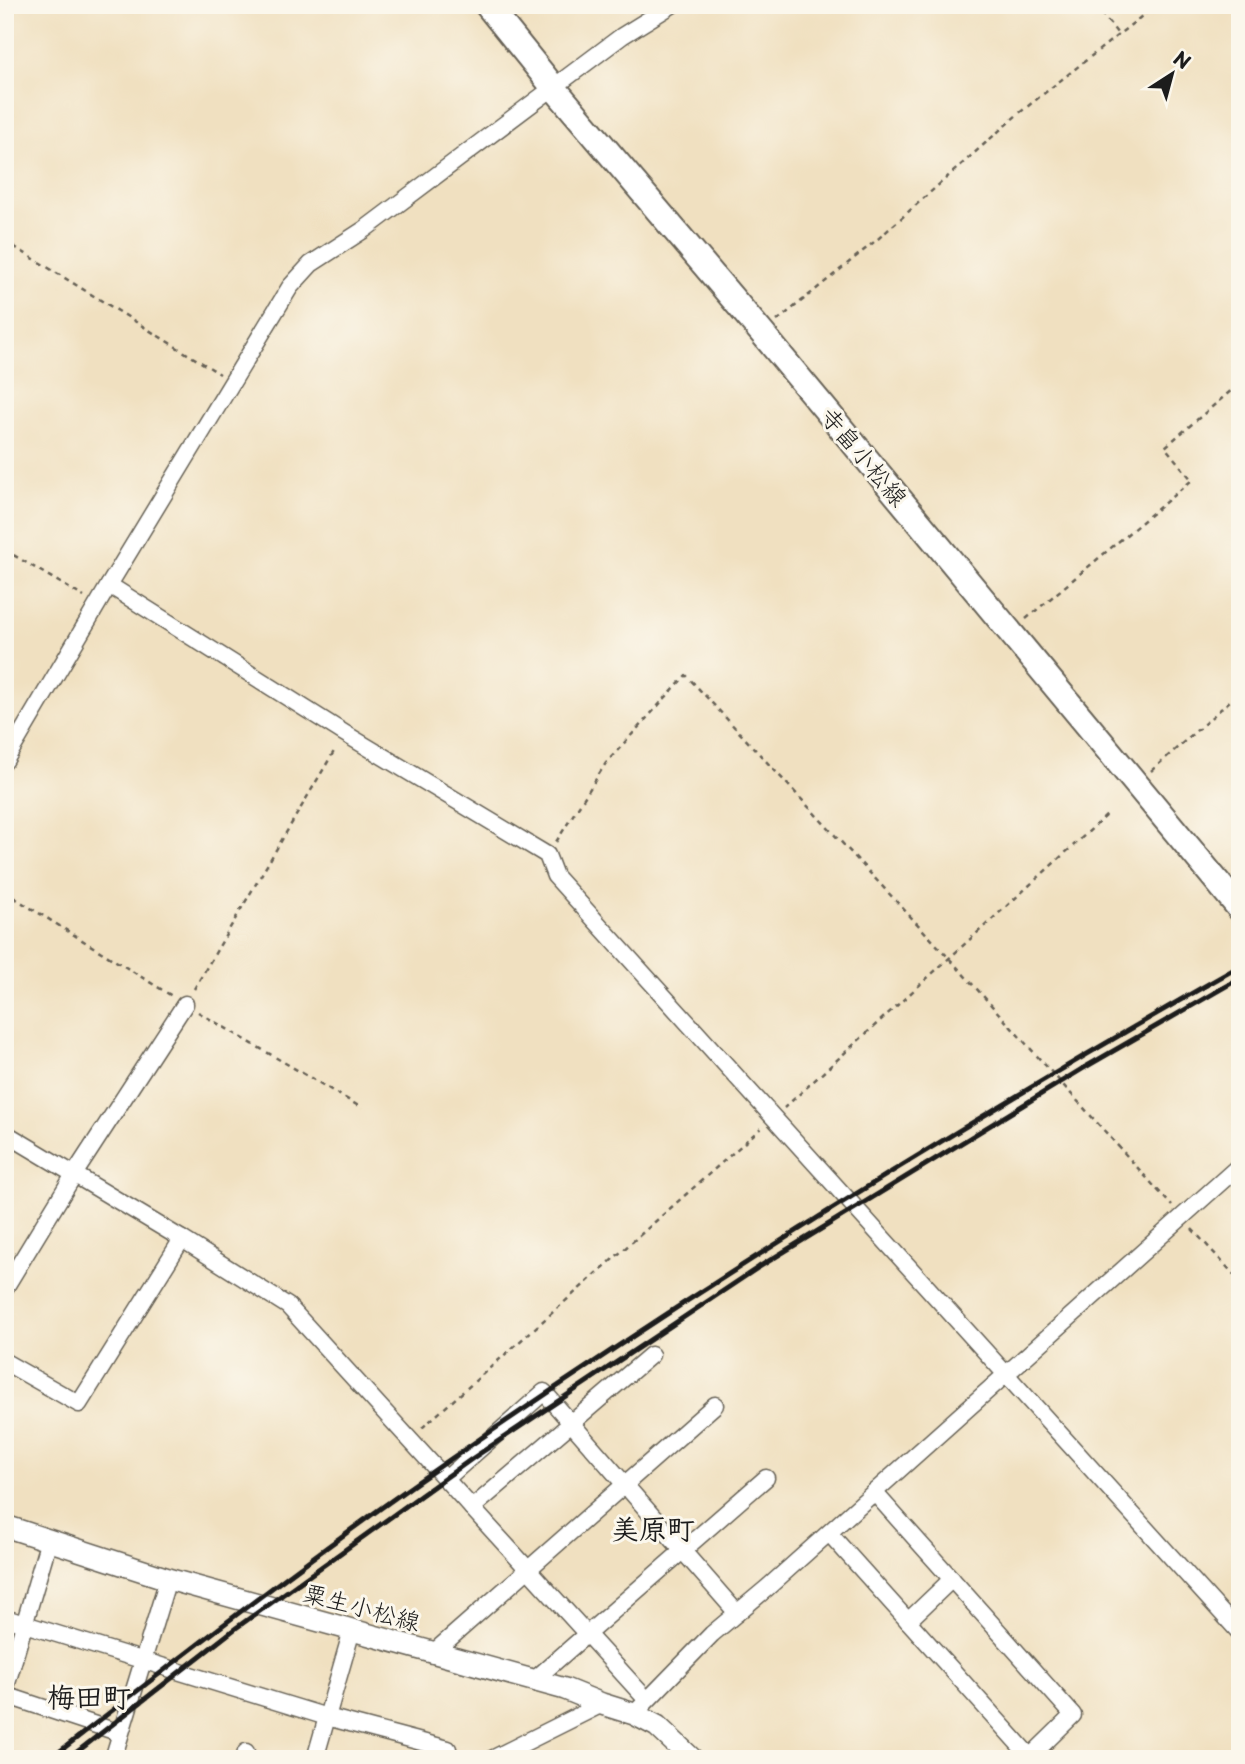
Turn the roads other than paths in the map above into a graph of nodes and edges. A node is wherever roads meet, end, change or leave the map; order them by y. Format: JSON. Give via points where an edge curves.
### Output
{"nodes":[{"id":1,"x":487,"y":5,"type":"edge"},
{"id":2,"x":672,"y":5,"type":"edge"},
{"id":3,"x":554,"y":88,"type":"junction"},
{"id":4,"x":109,"y":584,"type":"junction"},
{"id":5,"x":5,"y":761,"type":"edge"},
{"id":6,"x":1240,"y":909,"type":"edge"},
{"id":7,"x":185,"y":1004,"type":"road end"},
{"id":8,"x":5,"y":1133,"type":"edge"},
{"id":9,"x":1240,"y":1165,"type":"edge"},
{"id":10,"x":75,"y":1173,"type":"junction"},
{"id":11,"x":182,"y":1239,"type":"junction"},
{"id":12,"x":5,"y":1288,"type":"edge"},
{"id":13,"x":651,"y":1356,"type":"dead end"},
{"id":14,"x":5,"y":1362,"type":"edge"},
{"id":15,"x":1006,"y":1375,"type":"junction"},
{"id":16,"x":715,"y":1405,"type":"dead end"},
{"id":17,"x":572,"y":1423,"type":"junction"},
{"id":18,"x":766,"y":1478,"type":"dead end"},
{"id":19,"x":446,"y":1479,"type":"junction"},
{"id":20,"x":625,"y":1484,"type":"junction"},
{"id":21,"x":874,"y":1492,"type":"junction"},
{"id":22,"x":472,"y":1508,"type":"junction"},
{"id":23,"x":5,"y":1526,"type":"edge"},
{"id":24,"x":830,"y":1533,"type":"junction"},
{"id":25,"x":49,"y":1540,"type":"junction"},
{"id":26,"x":684,"y":1550,"type":"junction"},
{"id":27,"x":528,"y":1570,"type":"junction"},
{"id":28,"x":168,"y":1579,"type":"junction"},
{"id":29,"x":952,"y":1579,"type":"junction"},
{"id":30,"x":737,"y":1613,"type":"junction"},
{"id":31,"x":5,"y":1618,"type":"edge"},
{"id":32,"x":908,"y":1620,"type":"junction"},
{"id":33,"x":24,"y":1624,"type":"junction"},
{"id":34,"x":352,"y":1630,"type":"junction"},
{"id":35,"x":1240,"y":1633,"type":"edge"},
{"id":36,"x":587,"y":1634,"type":"junction"},
{"id":37,"x":433,"y":1653,"type":"junction"},
{"id":38,"x":143,"y":1661,"type":"junction"},
{"id":39,"x":533,"y":1681,"type":"junction"},
{"id":40,"x":5,"y":1690,"type":"edge"},
{"id":41,"x":5,"y":1695,"type":"edge"},
{"id":42,"x":602,"y":1704,"type":"junction"},
{"id":43,"x":640,"y":1707,"type":"junction"},
{"id":44,"x":327,"y":1717,"type":"junction"},
{"id":45,"x":121,"y":1733,"type":"junction"},
{"id":46,"x":448,"y":1749,"type":"dead end"},
{"id":47,"x":1031,"y":1758,"type":"edge"},
{"id":48,"x":113,"y":1759,"type":"edge"},
{"id":49,"x":316,"y":1759,"type":"edge"},
{"id":50,"x":492,"y":1759,"type":"edge"},
{"id":51,"x":692,"y":1759,"type":"edge"}],
"edges":[{"from":1,"to":3,"type":"main road","name":"寺畠小松線"},
{"from":2,"to":3,"type":"street"},
{"from":3,"to":4,"type":"street","via":[[312,264],[290,287]]},
{"from":3,"to":6,"type":"main road","name":"寺畠小松線"},
{"from":4,"to":5,"type":"street"},
{"from":4,"to":15,"type":"street","via":[[547,855],[555,876]]},
{"from":7,"to":10,"type":"street"},
{"from":8,"to":10,"type":"street"},
{"from":9,"to":15,"type":"street"},
{"from":10,"to":11,"type":"street"},
{"from":10,"to":12,"type":"street"},
{"from":11,"to":14,"type":"street","via":[[79,1404]]},
{"from":11,"to":19,"type":"street","via":[[288,1306]]},
{"from":13,"to":17,"type":"street"},
{"from":15,"to":21,"type":"street"},
{"from":15,"to":35,"type":"street"},
{"from":16,"to":20,"type":"street"},
{"from":17,"to":19,"type":"street","via":[[544,1392]]},
{"from":17,"to":20,"type":"street"},
{"from":17,"to":22,"type":"street"},
{"from":18,"to":26,"type":"street"},
{"from":19,"to":22,"type":"street"},
{"from":20,"to":26,"type":"street"},
{"from":20,"to":27,"type":"street"},
{"from":21,"to":24,"type":"street"},
{"from":21,"to":29,"type":"street"},
{"from":22,"to":27,"type":"street"},
{"from":23,"to":25,"type":"main road","name":"粟生小松線"},
{"from":24,"to":30,"type":"street"},
{"from":24,"to":32,"type":"street"},
{"from":25,"to":28,"type":"main road","name":"粟生小松線"},
{"from":25,"to":33,"type":"street"},
{"from":26,"to":30,"type":"street"},
{"from":26,"to":36,"type":"street"},
{"from":27,"to":36,"type":"street"},
{"from":27,"to":37,"type":"street"},
{"from":28,"to":34,"type":"main road","name":"粟生小松線"},
{"from":28,"to":38,"type":"street"},
{"from":29,"to":32,"type":"street"},
{"from":29,"to":47,"type":"street","via":[[1073,1715]]},
{"from":30,"to":43,"type":"street"},
{"from":31,"to":33,"type":"street"},
{"from":32,"to":47,"type":"street"},
{"from":33,"to":38,"type":"street"},
{"from":33,"to":40,"type":"street"},
{"from":34,"to":37,"type":"main road","name":"粟生小松線"},
{"from":34,"to":44,"type":"street"},
{"from":36,"to":39,"type":"street"},
{"from":36,"to":43,"type":"street"},
{"from":37,"to":39,"type":"main road","name":"粟生小松線"},
{"from":38,"to":44,"type":"street"},
{"from":38,"to":45,"type":"street"},
{"from":39,"to":42,"type":"main road","name":"粟生小松線"},
{"from":41,"to":45,"type":"street"},
{"from":42,"to":43,"type":"main road","name":"粟生小松線"},
{"from":42,"to":50,"type":"street"},
{"from":43,"to":51,"type":"main road","name":"粟生小松線"},
{"from":44,"to":46,"type":"street"},
{"from":44,"to":49,"type":"street"},
{"from":45,"to":48,"type":"street"}]}
